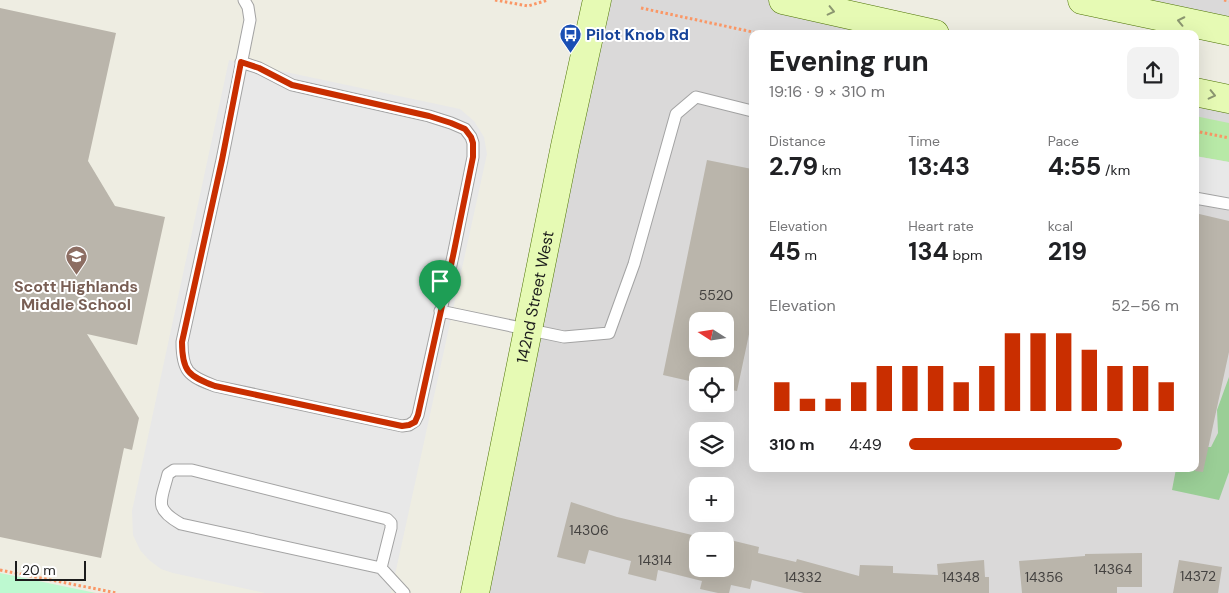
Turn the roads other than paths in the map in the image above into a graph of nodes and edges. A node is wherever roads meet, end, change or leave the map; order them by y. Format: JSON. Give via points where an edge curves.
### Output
{"nodes":[{"id":1,"x":244,"y":0,"type":"edge"},
{"id":2,"x":597,"y":0,"type":"edge"},
{"id":3,"x":783,"y":0,"type":"edge"},
{"id":4,"x":1082,"y":0,"type":"edge"},
{"id":5,"x":917,"y":30,"type":"edge"},
{"id":6,"x":1229,"y":31,"type":"edge"},
{"id":7,"x":241,"y":62,"type":"junction"},
{"id":8,"x":1199,"y":93,"type":"edge"},
{"id":9,"x":1229,"y":99,"type":"edge"},
{"id":10,"x":749,"y":110,"type":"edge"},
{"id":11,"x":1199,"y":199,"type":"edge"},
{"id":12,"x":1229,"y":204,"type":"edge"},
{"id":13,"x":440,"y":311,"type":"junction"},
{"id":14,"x":527,"y":330,"type":"junction"},
{"id":15,"x":381,"y":568,"type":"junction"},
{"id":16,"x":404,"y":593,"type":"edge"},
{"id":17,"x":474,"y":593,"type":"edge"}],
"edges":[{"from":1,"to":7,"type":"lane","via":[[250,20]]},
{"from":2,"to":14,"type":"street","name":"142nd Street West"},
{"from":3,"to":5,"type":"street","one_way":true},
{"from":6,"to":4,"type":"street","one_way":true},
{"from":7,"to":13,"type":"lane","via":[[292,85],[429,116],[465,129],[473,143],[473,157]]},
{"from":7,"to":13,"type":"lane","via":[[182,342],[182,359],[188,372],[215,386],[409,425],[418,415]]},
{"from":8,"to":9,"type":"street","one_way":true},
{"from":10,"to":14,"type":"lane","via":[[696,97],[676,114],[634,264],[608,333],[564,337]]},
{"from":11,"to":12,"type":"lane"},
{"from":13,"to":14,"type":"lane"},
{"from":14,"to":17,"type":"street","name":"142nd Street West"},
{"from":15,"to":15,"type":"lane","via":[[392,528],[387,519],[192,470],[174,470],[168,474],[162,510],[181,524]]},
{"from":15,"to":16,"type":"lane"}]}
